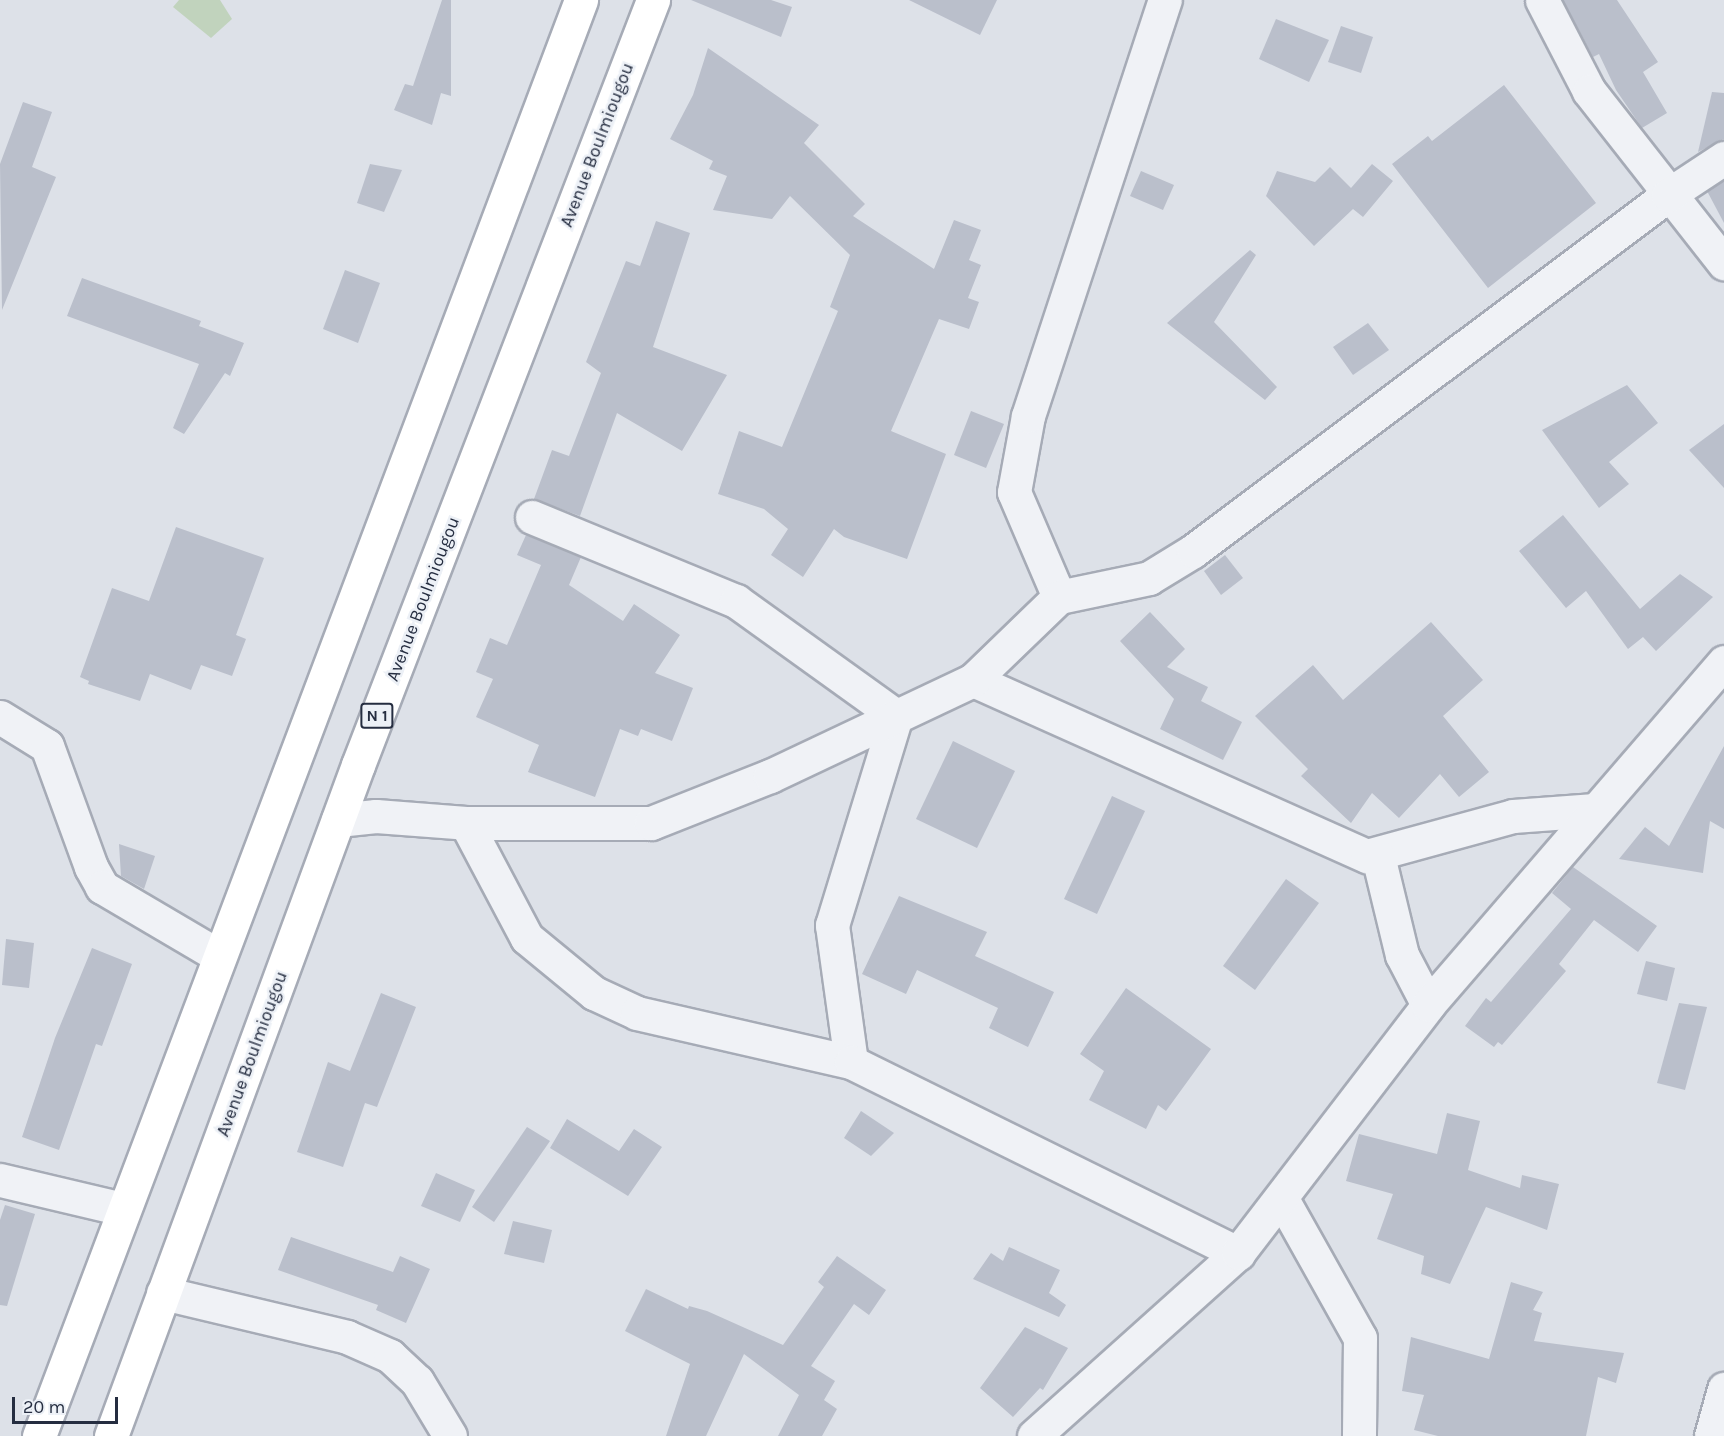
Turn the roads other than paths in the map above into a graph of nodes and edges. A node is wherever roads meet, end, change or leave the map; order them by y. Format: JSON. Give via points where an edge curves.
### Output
{"nodes":[{"id":1,"x":581,"y":0,"type":"edge"},
{"id":2,"x":653,"y":0,"type":"edge"},
{"id":3,"x":1165,"y":0,"type":"edge"},
{"id":4,"x":1542,"y":0,"type":"edge"},
{"id":5,"x":1724,"y":158,"type":"edge"},
{"id":6,"x":1668,"y":195,"type":"junction"},
{"id":7,"x":1724,"y":262,"type":"edge"},
{"id":8,"x":532,"y":517,"type":"dead end"},
{"id":9,"x":1059,"y":597,"type":"junction"},
{"id":10,"x":1724,"y":662,"type":"edge"},
{"id":11,"x":973,"y":680,"type":"junction"},
{"id":12,"x":0,"y":717,"type":"edge"},
{"id":13,"x":896,"y":717,"type":"junction"},
{"id":14,"x":1595,"y":810,"type":"junction"},
{"id":15,"x":338,"y":820,"type":"junction"},
{"id":16,"x":466,"y":823,"type":"junction"},
{"id":17,"x":1378,"y":856,"type":"junction"},
{"id":18,"x":219,"y":956,"type":"junction"},
{"id":19,"x":1428,"y":1005,"type":"junction"},
{"id":20,"x":850,"y":1062,"type":"junction"},
{"id":21,"x":0,"y":1180,"type":"edge"},
{"id":22,"x":1282,"y":1199,"type":"junction"},
{"id":23,"x":123,"y":1209,"type":"junction"},
{"id":24,"x":1238,"y":1253,"type":"junction"},
{"id":25,"x":163,"y":1293,"type":"junction"},
{"id":26,"x":1724,"y":1389,"type":"edge"},
{"id":27,"x":39,"y":1436,"type":"edge"},
{"id":28,"x":111,"y":1436,"type":"edge"},
{"id":29,"x":450,"y":1436,"type":"edge"},
{"id":30,"x":1035,"y":1436,"type":"edge"},
{"id":31,"x":1359,"y":1436,"type":"edge"},
{"id":32,"x":1712,"y":1436,"type":"edge"}],
"edges":[{"from":1,"to":18,"type":"highway"},
{"from":2,"to":15,"type":"highway","name":"Avenue Boulmiougou","number":"N 1"},
{"from":3,"to":9,"type":"street","via":[[1028,416],[1014,492]]},
{"from":4,"to":6,"type":"street","via":[[1589,91]]},
{"from":5,"to":6,"type":"street"},
{"from":6,"to":7,"type":"street"},
{"from":6,"to":9,"type":"street","via":[[1193,551],[1149,578]]},
{"from":8,"to":13,"type":"street","via":[[736,601]]},
{"from":9,"to":11,"type":"street"},
{"from":10,"to":14,"type":"street"},
{"from":11,"to":13,"type":"street"},
{"from":11,"to":17,"type":"street","via":[[1327,842]]},
{"from":12,"to":18,"type":"street","via":[[47,746],[102,887]]},
{"from":13,"to":16,"type":"street","via":[[770,776],[651,823]]},
{"from":13,"to":20,"type":"street","via":[[832,925]]},
{"from":14,"to":17,"type":"street","via":[[1513,816]]},
{"from":14,"to":19,"type":"street"},
{"from":15,"to":16,"type":"street","via":[[375,816]]},
{"from":15,"to":25,"type":"highway","name":"Avenue Boulmiougou","number":"N 1"},
{"from":16,"to":20,"type":"street","via":[[527,938],[594,993],[637,1012]]},
{"from":17,"to":19,"type":"street","via":[[1402,955]]},
{"from":18,"to":23,"type":"highway"},
{"from":19,"to":22,"type":"street"},
{"from":20,"to":24,"type":"street"},
{"from":21,"to":23,"type":"street"},
{"from":22,"to":24,"type":"street"},
{"from":22,"to":31,"type":"street","via":[[1360,1338]]},
{"from":23,"to":27,"type":"highway"},
{"from":24,"to":30,"type":"street"},
{"from":25,"to":28,"type":"highway","name":"Avenue Boulmiougou","number":"N 1"},
{"from":25,"to":29,"type":"street","via":[[347,1337],[390,1356],[417,1381]]},
{"from":26,"to":32,"type":"street"}]}
